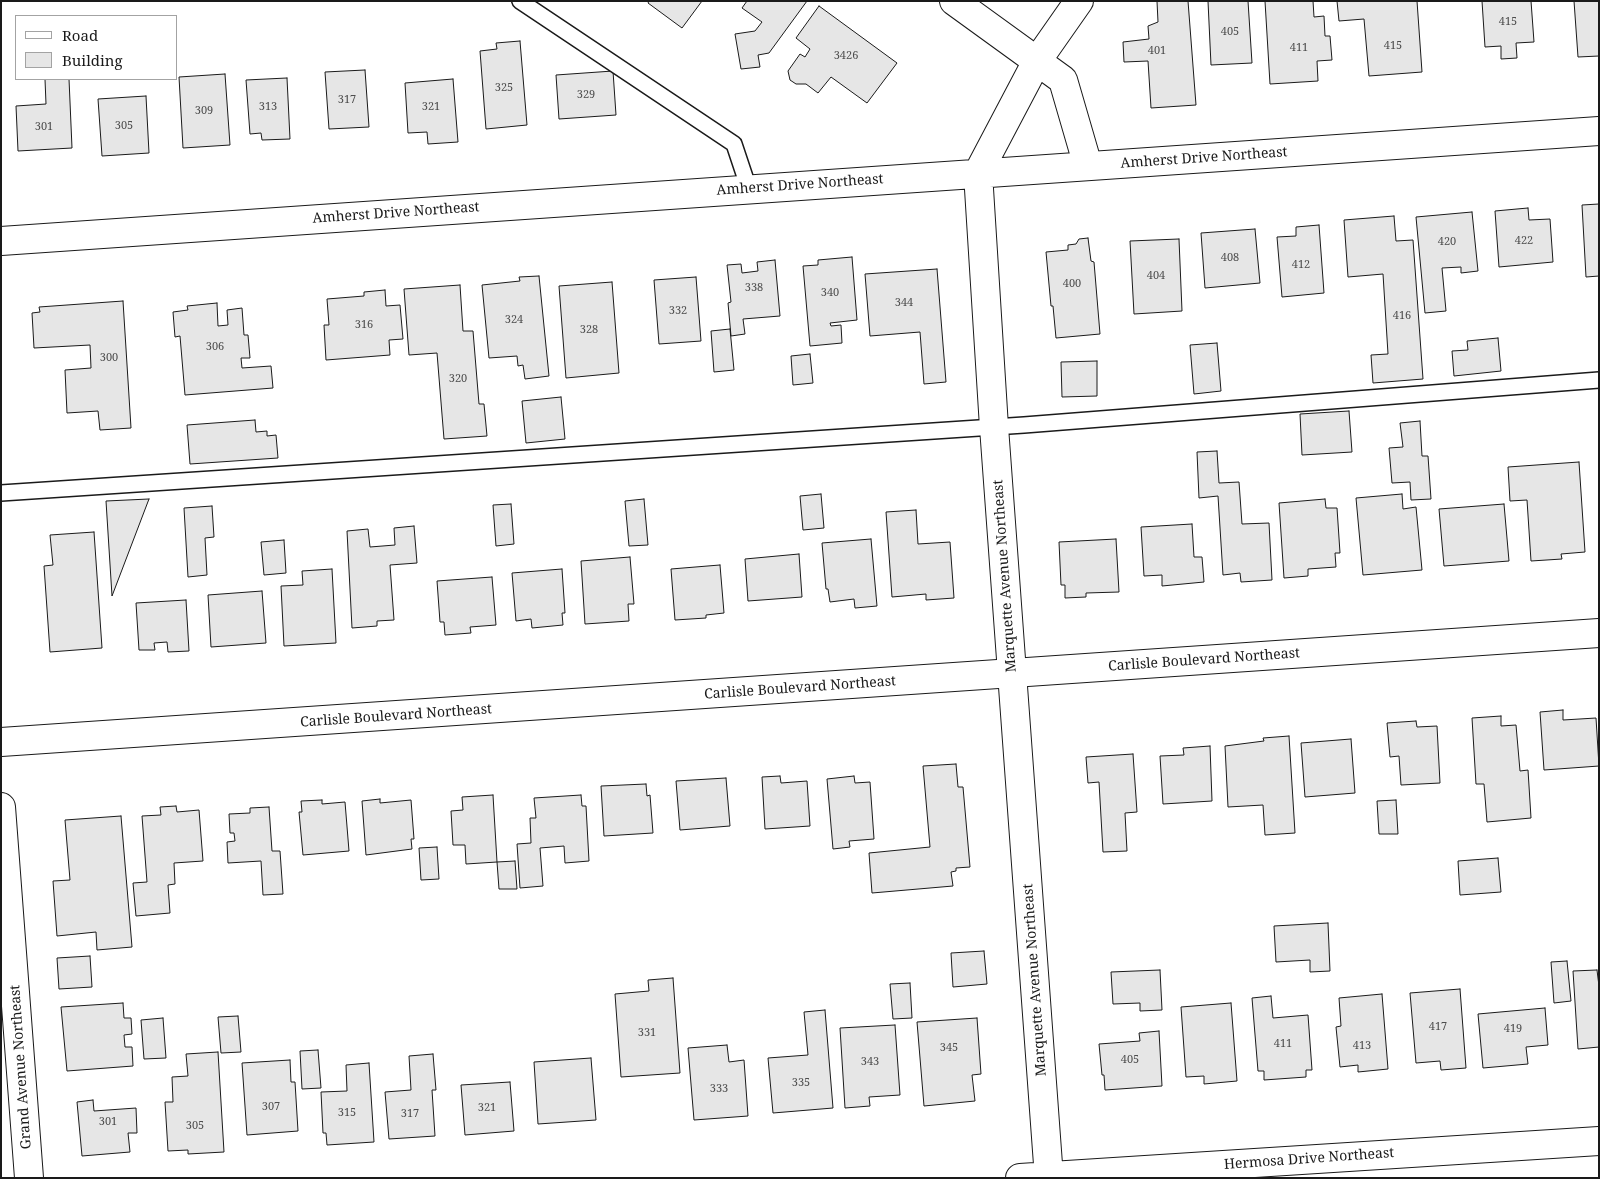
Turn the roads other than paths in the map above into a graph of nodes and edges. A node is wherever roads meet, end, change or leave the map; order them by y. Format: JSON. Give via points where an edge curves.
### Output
{"nodes":[{"id":1,"x":520,"y":1,"type":"edge"},
{"id":2,"x":954,"y":1,"type":"edge"},
{"id":3,"x":1079,"y":1,"type":"edge"},
{"id":4,"x":1037,"y":61,"type":"junction"},
{"id":5,"x":1599,"y":131,"type":"edge"},
{"id":6,"x":1088,"y":166,"type":"junction"},
{"id":7,"x":978,"y":173,"type":"junction"},
{"id":8,"x":749,"y":189,"type":"junction"},
{"id":9,"x":1,"y":241,"type":"edge"},
{"id":10,"x":1599,"y":380,"type":"edge"},
{"id":11,"x":994,"y":427,"type":"junction"},
{"id":12,"x":1,"y":493,"type":"edge"},
{"id":13,"x":1599,"y":633,"type":"edge"},
{"id":14,"x":1012,"y":674,"type":"junction"},
{"id":15,"x":1,"y":742,"type":"edge"},
{"id":16,"x":1,"y":807,"type":"edge"},
{"id":17,"x":1599,"y":1141,"type":"edge"},
{"id":18,"x":1049,"y":1177,"type":"edge"},
{"id":19,"x":29,"y":1178,"type":"edge"},
{"id":20,"x":1020,"y":1178,"type":"edge"}],
"edges":[{"from":1,"to":8,"type":"lane","via":[[734,144]]},
{"from":2,"to":4,"type":"street"},
{"from":3,"to":4,"type":"street"},
{"from":4,"to":6,"type":"street","via":[[1063,80]]},
{"from":4,"to":7,"type":"street"},
{"from":5,"to":6,"type":"street","name":"Amherst Drive Northeast"},
{"from":6,"to":7,"type":"street","name":"Amherst Drive Northeast"},
{"from":7,"to":8,"type":"street","name":"Amherst Drive Northeast"},
{"from":7,"to":11,"type":"street","name":"Marquette Avenue Northeast"},
{"from":8,"to":9,"type":"street","name":"Amherst Drive Northeast"},
{"from":10,"to":11,"type":"lane"},
{"from":11,"to":12,"type":"lane"},
{"from":11,"to":14,"type":"street","name":"Marquette Avenue Northeast"},
{"from":13,"to":14,"type":"street","name":"Carlisle Boulevard Northeast"},
{"from":14,"to":15,"type":"street","name":"Carlisle Boulevard Northeast"},
{"from":14,"to":18,"type":"street","name":"Marquette Avenue Northeast"},
{"from":16,"to":19,"type":"street","name":"Grand Avenue Northeast"},
{"from":17,"to":18,"type":"street","name":"Hermosa Drive Northeast"},
{"from":18,"to":20,"type":"street","name":"Hermosa Drive Northeast"}]}
